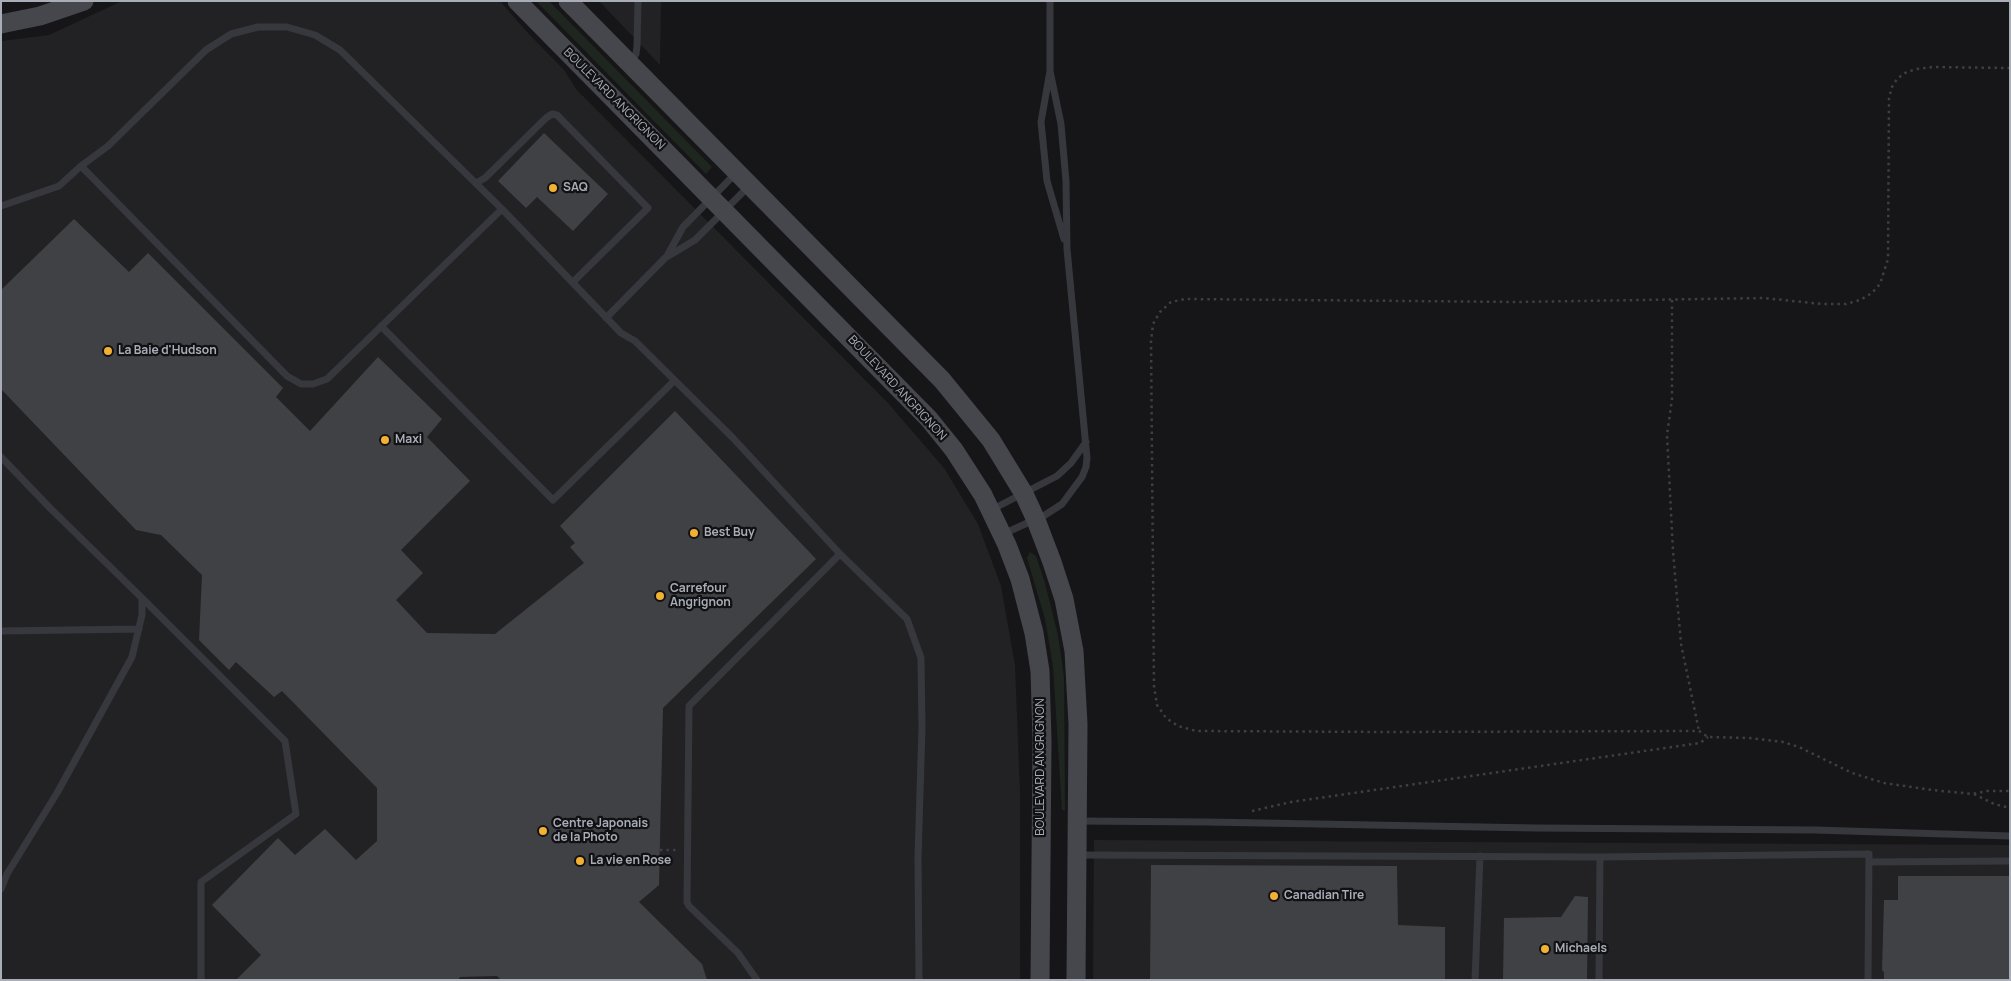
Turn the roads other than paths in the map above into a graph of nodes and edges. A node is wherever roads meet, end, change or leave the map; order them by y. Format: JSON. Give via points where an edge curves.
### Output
{"nodes":[{"id":1,"x":84,"y":1,"type":"edge"},
{"id":2,"x":517,"y":1,"type":"edge"},
{"id":3,"x":568,"y":1,"type":"edge"},
{"id":4,"x":638,"y":1,"type":"edge"},
{"id":5,"x":1050,"y":1,"type":"edge"},
{"id":6,"x":1,"y":24,"type":"edge"},
{"id":7,"x":629,"y":64,"type":"junction"},
{"id":8,"x":1050,"y":71,"type":"junction"},
{"id":9,"x":81,"y":166,"type":"junction"},
{"id":10,"x":743,"y":179,"type":"junction"},
{"id":11,"x":476,"y":183,"type":"junction"},
{"id":12,"x":718,"y":204,"type":"junction"},
{"id":13,"x":1,"y":206,"type":"edge"},
{"id":14,"x":502,"y":208,"type":"junction"},
{"id":15,"x":1067,"y":249,"type":"junction"},
{"id":16,"x":665,"y":258,"type":"junction"},
{"id":17,"x":573,"y":282,"type":"junction"},
{"id":18,"x":606,"y":318,"type":"junction"},
{"id":19,"x":381,"y":326,"type":"junction"},
{"id":20,"x":674,"y":381,"type":"junction"},
{"id":21,"x":1086,"y":441,"type":"junction"},
{"id":22,"x":1,"y":457,"type":"edge"},
{"id":23,"x":1024,"y":494,"type":"junction"},
{"id":24,"x":991,"y":510,"type":"junction"},
{"id":25,"x":1036,"y":520,"type":"junction"},
{"id":26,"x":1002,"y":534,"type":"junction"},
{"id":27,"x":840,"y":554,"type":"junction"},
{"id":28,"x":142,"y":598,"type":"junction"},
{"id":29,"x":139,"y":629,"type":"junction"},
{"id":30,"x":1,"y":630,"type":"edge"},
{"id":31,"x":1078,"y":821,"type":"junction"},
{"id":32,"x":2010,"y":836,"type":"edge"},
{"id":33,"x":1077,"y":855,"type":"junction"},
{"id":34,"x":1480,"y":856,"type":"junction"},
{"id":35,"x":1600,"y":857,"type":"junction"},
{"id":36,"x":2010,"y":861,"type":"edge"},
{"id":37,"x":1869,"y":862,"type":"junction"},
{"id":38,"x":1,"y":889,"type":"edge"},
{"id":39,"x":201,"y":980,"type":"edge"},
{"id":40,"x":757,"y":980,"type":"edge"},
{"id":41,"x":919,"y":980,"type":"edge"},
{"id":42,"x":1040,"y":980,"type":"edge"},
{"id":43,"x":1076,"y":980,"type":"edge"},
{"id":44,"x":1475,"y":980,"type":"edge"},
{"id":45,"x":1599,"y":980,"type":"edge"},
{"id":46,"x":1868,"y":980,"type":"edge"}],
"edges":[{"from":1,"to":6,"type":"main road","via":[[45,15]]},
{"from":2,"to":12,"type":"main road","name":"BOULEVARD ANGRIGNON"},
{"from":3,"to":7,"type":"main road"},
{"from":4,"to":7,"type":"lane","via":[[636,54]]},
{"from":5,"to":8,"type":"lane"},
{"from":7,"to":10,"type":"main road"},
{"from":8,"to":15,"type":"lane","via":[[1061,124]]},
{"from":8,"to":15,"type":"lane","via":[[1041,122],[1047,181]]},
{"from":9,"to":11,"type":"lane","via":[[108,146],[214,44],[240,31],[278,26],[306,31],[340,50]]},
{"from":9,"to":13,"type":"lane","via":[[59,186]]},
{"from":9,"to":19,"type":"lane","via":[[287,376],[300,384],[327,379]]},
{"from":10,"to":12,"type":"lane"},
{"from":10,"to":12,"type":"lane"},
{"from":10,"to":23,"type":"main road","via":[[955,394],[991,440]]},
{"from":11,"to":14,"type":"lane"},
{"from":11,"to":17,"type":"lane","via":[[546,118],[557,114],[648,208]]},
{"from":12,"to":16,"type":"lane","via":[[695,240]]},
{"from":12,"to":16,"type":"lane","via":[[683,227]]},
{"from":12,"to":24,"type":"main road","name":"BOULEVARD ANGRIGNON","via":[[936,427]]},
{"from":14,"to":17,"type":"lane"},
{"from":14,"to":19,"type":"lane"},
{"from":15,"to":21,"type":"lane"},
{"from":16,"to":18,"type":"lane"},
{"from":17,"to":18,"type":"lane"},
{"from":18,"to":20,"type":"lane","via":[[635,341]]},
{"from":19,"to":20,"type":"lane","via":[[553,500]]},
{"from":20,"to":27,"type":"lane","via":[[745,451]]},
{"from":21,"to":23,"type":"lane","via":[[1066,469]]},
{"from":21,"to":25,"type":"lane","via":[[1086,467],[1078,483],[1062,504]]},
{"from":22,"to":28,"type":"lane"},
{"from":23,"to":24,"type":"lane"},
{"from":23,"to":25,"type":"main road"},
{"from":24,"to":26,"type":"main road","name":"BOULEVARD ANGRIGNON"},
{"from":25,"to":26,"type":"lane"},
{"from":25,"to":31,"type":"main road","via":[[1064,599],[1074,651],[1078,701]]},
{"from":26,"to":42,"type":"main road","name":"BOULEVARD ANGRIGNON","via":[[1025,596],[1041,685]]},
{"from":27,"to":40,"type":"lane","via":[[689,706],[688,902],[738,953]]},
{"from":27,"to":41,"type":"lane","via":[[907,619],[921,658]]},
{"from":28,"to":29,"type":"lane"},
{"from":28,"to":39,"type":"lane","via":[[285,741],[296,814],[201,882]]},
{"from":29,"to":30,"type":"lane"},
{"from":29,"to":38,"type":"lane","via":[[132,657]]},
{"from":31,"to":32,"type":"lane","via":[[1815,830]]},
{"from":31,"to":33,"type":"main road"},
{"from":33,"to":34,"type":"lane"},
{"from":33,"to":43,"type":"main road"},
{"from":34,"to":35,"type":"lane"},
{"from":34,"to":44,"type":"lane"},
{"from":35,"to":37,"type":"lane","via":[[1869,854]]},
{"from":35,"to":45,"type":"lane"},
{"from":36,"to":37,"type":"lane"},
{"from":37,"to":46,"type":"lane"}]}
